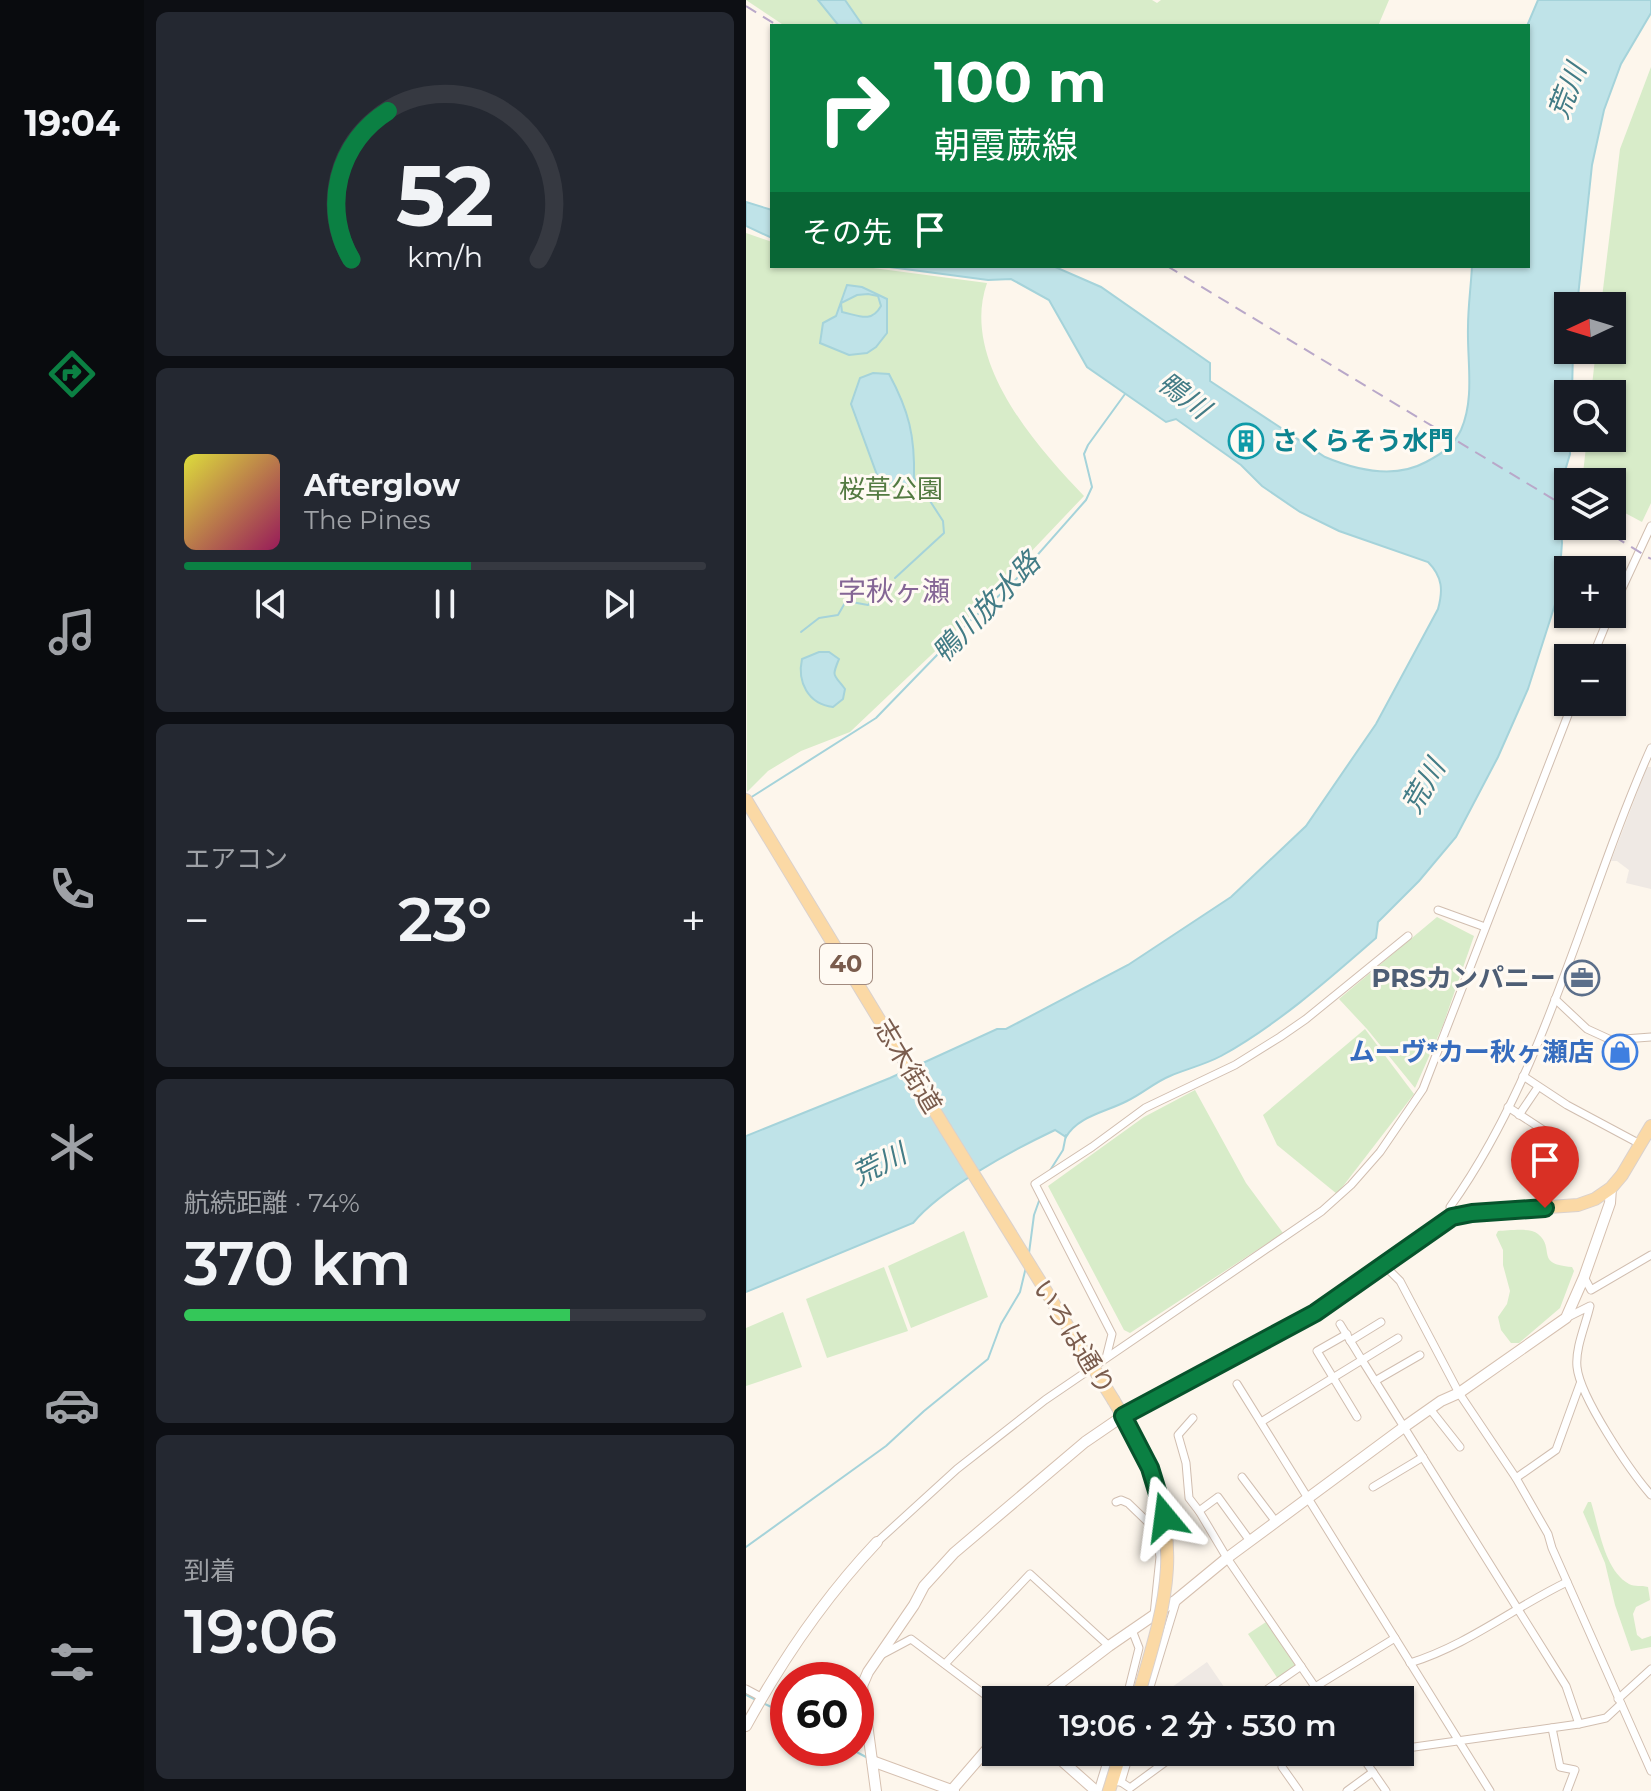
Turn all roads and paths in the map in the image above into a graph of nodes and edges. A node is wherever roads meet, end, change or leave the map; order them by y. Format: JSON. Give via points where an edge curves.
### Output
{"nodes":[{"id":1,"x":1651,"y":526,"type":"edge"},
{"id":2,"x":1626,"y":580,"type":"edge"},
{"id":3,"x":1568,"y":716,"type":"edge"},
{"id":4,"x":1651,"y":748,"type":"edge"},
{"id":5,"x":746,"y":800,"type":"edge"},
{"id":6,"x":1438,"y":910,"type":"dead end"},
{"id":7,"x":1485,"y":927,"type":"junction"},
{"id":8,"x":1408,"y":936,"type":"dead end"},
{"id":9,"x":1555,"y":999,"type":"junction"},
{"id":10,"x":1651,"y":1037,"type":"edge"},
{"id":11,"x":1523,"y":1076,"type":"junction"},
{"id":12,"x":1538,"y":1087,"type":"junction"},
{"id":13,"x":1508,"y":1107,"type":"junction"},
{"id":14,"x":1519,"y":1115,"type":"junction"},
{"id":15,"x":1651,"y":1126,"type":"edge"},
{"id":16,"x":945,"y":1128,"type":"joint"},
{"id":17,"x":1557,"y":1139,"type":"dead end"},
{"id":18,"x":1640,"y":1144,"type":"junction"},
{"id":19,"x":1611,"y":1188,"type":"junction"},
{"id":20,"x":1452,"y":1217,"type":"junction"},
{"id":21,"x":1651,"y":1255,"type":"edge"},
{"id":22,"x":1384,"y":1265,"type":"junction"},
{"id":23,"x":1584,"y":1277,"type":"junction"},
{"id":24,"x":1591,"y":1290,"type":"junction"},
{"id":25,"x":1590,"y":1306,"type":"junction"},
{"id":26,"x":1566,"y":1318,"type":"junction"},
{"id":27,"x":1381,"y":1322,"type":"dead end"},
{"id":28,"x":1340,"y":1324,"type":"dead end"},
{"id":29,"x":1348,"y":1338,"type":"junction"},
{"id":30,"x":1398,"y":1338,"type":"dead end"},
{"id":31,"x":1420,"y":1355,"type":"dead end"},
{"id":32,"x":1106,"y":1358,"type":"junction"},
{"id":33,"x":1362,"y":1360,"type":"junction"},
{"id":34,"x":1332,"y":1378,"type":"junction"},
{"id":35,"x":1375,"y":1381,"type":"junction"},
{"id":36,"x":1237,"y":1384,"type":"dead end"},
{"id":37,"x":1580,"y":1384,"type":"junction"},
{"id":38,"x":1459,"y":1393,"type":"junction"},
{"id":39,"x":1430,"y":1409,"type":"junction"},
{"id":40,"x":1123,"y":1416,"type":"junction"},
{"id":41,"x":1357,"y":1417,"type":"dead end"},
{"id":42,"x":1193,"y":1418,"type":"dead end"},
{"id":43,"x":1261,"y":1422,"type":"junction"},
{"id":44,"x":1404,"y":1427,"type":"junction"},
{"id":45,"x":1460,"y":1447,"type":"dead end"},
{"id":46,"x":1423,"y":1457,"type":"junction"},
{"id":47,"x":1242,"y":1477,"type":"dead end"},
{"id":48,"x":1516,"y":1478,"type":"junction"},
{"id":49,"x":1373,"y":1487,"type":"dead end"},
{"id":50,"x":1651,"y":1495,"type":"edge"},
{"id":51,"x":1307,"y":1498,"type":"junction"},
{"id":52,"x":1116,"y":1502,"type":"dead end"},
{"id":53,"x":1199,"y":1511,"type":"junction"},
{"id":54,"x":1276,"y":1522,"type":"junction"},
{"id":55,"x":1250,"y":1541,"type":"junction"},
{"id":56,"x":877,"y":1542,"type":"joint"},
{"id":57,"x":1227,"y":1558,"type":"junction"},
{"id":58,"x":1567,"y":1582,"type":"junction"},
{"id":59,"x":1176,"y":1600,"type":"junction"},
{"id":60,"x":1519,"y":1610,"type":"junction"},
{"id":61,"x":1154,"y":1615,"type":"junction"},
{"id":62,"x":1132,"y":1630,"type":"junction"},
{"id":63,"x":1395,"y":1638,"type":"junction"},
{"id":64,"x":1109,"y":1646,"type":"junction"},
{"id":65,"x":879,"y":1656,"type":"junction"},
{"id":66,"x":874,"y":1663,"type":"edge"},
{"id":67,"x":1410,"y":1663,"type":"junction"},
{"id":68,"x":945,"y":1664,"type":"junction"},
{"id":69,"x":1301,"y":1666,"type":"junction"},
{"id":70,"x":1651,"y":1669,"type":"edge"},
{"id":71,"x":1056,"y":1686,"type":"edge"},
{"id":72,"x":1130,"y":1686,"type":"edge"},
{"id":73,"x":1141,"y":1686,"type":"edge"},
{"id":74,"x":1150,"y":1686,"type":"edge"},
{"id":75,"x":1272,"y":1686,"type":"edge"},
{"id":76,"x":1314,"y":1686,"type":"edge"},
{"id":77,"x":1317,"y":1686,"type":"edge"},
{"id":78,"x":746,"y":1689,"type":"edge"},
{"id":79,"x":982,"y":1692,"type":"edge"},
{"id":80,"x":760,"y":1699,"type":"junction"},
{"id":81,"x":1620,"y":1702,"type":"junction"},
{"id":82,"x":1579,"y":1724,"type":"junction"},
{"id":83,"x":746,"y":1726,"type":"edge"},
{"id":84,"x":1552,"y":1728,"type":"junction"},
{"id":85,"x":1459,"y":1742,"type":"junction"},
{"id":86,"x":1414,"y":1747,"type":"edge"},
{"id":87,"x":982,"y":1756,"type":"edge"},
{"id":88,"x":874,"y":1762,"type":"edge"},
{"id":89,"x":873,"y":1766,"type":"edge"},
{"id":90,"x":1068,"y":1766,"type":"edge"},
{"id":91,"x":1105,"y":1766,"type":"edge"},
{"id":92,"x":1160,"y":1766,"type":"edge"},
{"id":93,"x":1369,"y":1766,"type":"edge"},
{"id":94,"x":1282,"y":1767,"type":"dead end"},
{"id":95,"x":1651,"y":1771,"type":"edge"},
{"id":96,"x":1373,"y":1772,"type":"junction"},
{"id":97,"x":1115,"y":1781,"type":"edge"},
{"id":98,"x":876,"y":1791,"type":"edge"},
{"id":99,"x":952,"y":1791,"type":"edge"},
{"id":100,"x":1097,"y":1791,"type":"edge"},
{"id":101,"x":1299,"y":1791,"type":"edge"},
{"id":102,"x":1347,"y":1791,"type":"edge"},
{"id":103,"x":1386,"y":1791,"type":"edge"},
{"id":104,"x":1490,"y":1791,"type":"edge"},
{"id":105,"x":1567,"y":1791,"type":"edge"}],
"edges":[{"from":1,"to":2,"type":"street"},
{"from":3,"to":7,"type":"street"},
{"from":4,"to":9,"type":"street"},
{"from":5,"to":16,"type":"main road","name":"志木街道","number":"40"},
{"from":6,"to":7,"type":"street"},
{"from":7,"to":32,"type":"street","via":[[1430,1076],[1364,1170],[1299,1229]]},
{"from":8,"to":32,"type":"street","via":[[1280,1037],[1145,1108],[1035,1184],[1112,1334]]},
{"from":9,"to":10,"type":"street","via":[[1587,1029],[1611,1040]]},
{"from":9,"to":11,"type":"street"},
{"from":11,"to":12,"type":"street"},
{"from":11,"to":13,"type":"street"},
{"from":12,"to":14,"type":"street"},
{"from":12,"to":18,"type":"street"},
{"from":13,"to":14,"type":"street"},
{"from":13,"to":20,"type":"street","via":[[1450,1207]]},
{"from":14,"to":17,"type":"street"},
{"from":15,"to":18,"type":"main road"},
{"from":16,"to":40,"type":"main road","name":"いろは通り","number":"40","bridge":true},
{"from":18,"to":19,"type":"main road"},
{"from":19,"to":20,"type":"main road","via":[[1578,1205]]},
{"from":19,"to":23,"type":"street"},
{"from":20,"to":22,"type":"main road"},
{"from":21,"to":24,"type":"street"},
{"from":22,"to":38,"type":"street","via":[[1400,1281]]},
{"from":22,"to":40,"type":"main road","via":[[1306,1318]]},
{"from":23,"to":24,"type":"street"},
{"from":23,"to":26,"type":"street"},
{"from":24,"to":25,"type":"street"},
{"from":25,"to":26,"type":"street"},
{"from":25,"to":37,"type":"street","via":[[1576,1363]]},
{"from":26,"to":38,"type":"street"},
{"from":27,"to":29,"type":"street"},
{"from":28,"to":29,"type":"street"},
{"from":29,"to":33,"type":"street"},
{"from":29,"to":34,"type":"street","via":[[1317,1351]]},
{"from":30,"to":33,"type":"street"},
{"from":31,"to":35,"type":"street"},
{"from":32,"to":56,"type":"street","via":[[984,1447]]},
{"from":33,"to":34,"type":"street"},
{"from":33,"to":35,"type":"street"},
{"from":34,"to":41,"type":"street"},
{"from":34,"to":43,"type":"street"},
{"from":35,"to":44,"type":"street"},
{"from":36,"to":43,"type":"street"},
{"from":37,"to":48,"type":"street","via":[[1556,1450]]},
{"from":37,"to":50,"type":"street"},
{"from":38,"to":39,"type":"street"},
{"from":38,"to":48,"type":"street"},
{"from":39,"to":44,"type":"street"},
{"from":39,"to":45,"type":"street"},
{"from":40,"to":65,"type":"street","via":[[954,1553],[924,1586]]},
{"from":40,"to":73,"type":"main road","name":"いろは通り","number":"40","bridge":true,"via":[[1140,1446],[1167,1528],[1162,1615]]},
{"from":42,"to":53,"type":"street","via":[[1178,1435],[1189,1498]]},
{"from":43,"to":51,"type":"street"},
{"from":44,"to":46,"type":"street"},
{"from":44,"to":51,"type":"street"},
{"from":46,"to":49,"type":"street"},
{"from":46,"to":60,"type":"street"},
{"from":47,"to":54,"type":"street"},
{"from":48,"to":58,"type":"street","via":[[1548,1534]]},
{"from":51,"to":54,"type":"street"},
{"from":51,"to":63,"type":"street"},
{"from":52,"to":61,"type":"street","via":[[1128,1503],[1156,1530],[1160,1557]]},
{"from":53,"to":55,"type":"street","via":[[1218,1497]]},
{"from":53,"to":57,"type":"street"},
{"from":54,"to":55,"type":"street"},
{"from":55,"to":57,"type":"street"},
{"from":56,"to":80,"type":"street"},
{"from":57,"to":59,"type":"street"},
{"from":57,"to":69,"type":"street"},
{"from":58,"to":60,"type":"street"},
{"from":58,"to":81,"type":"street"},
{"from":59,"to":61,"type":"street"},
{"from":59,"to":74,"type":"street"},
{"from":60,"to":67,"type":"street","via":[[1471,1638]]},
{"from":60,"to":82,"type":"street","via":[[1566,1686]]},
{"from":61,"to":62,"type":"street"},
{"from":62,"to":64,"type":"street"},
{"from":62,"to":72,"type":"street","via":[[1139,1648]]},
{"from":63,"to":67,"type":"street"},
{"from":63,"to":77,"type":"street"},
{"from":64,"to":68,"type":"street","via":[[1030,1574]]},
{"from":64,"to":71,"type":"street"},
{"from":65,"to":66,"type":"street"},
{"from":65,"to":68,"type":"street","via":[[911,1639]]},
{"from":67,"to":85,"type":"street"},
{"from":68,"to":79,"type":"street"},
{"from":69,"to":75,"type":"street"},
{"from":69,"to":76,"type":"street"},
{"from":70,"to":81,"type":"street"},
{"from":78,"to":80,"type":"street"},
{"from":80,"to":83,"type":"street"},
{"from":81,"to":82,"type":"street","via":[[1606,1718]]},
{"from":81,"to":95,"type":"street"},
{"from":82,"to":84,"type":"street"},
{"from":84,"to":85,"type":"street"},
{"from":84,"to":105,"type":"street","via":[[1560,1767],[1575,1770]]},
{"from":85,"to":86,"type":"street"},
{"from":85,"to":104,"type":"street"},
{"from":87,"to":99,"type":"street"},
{"from":88,"to":99,"type":"street"},
{"from":89,"to":98,"type":"street"},
{"from":90,"to":100,"type":"street"},
{"from":91,"to":100,"type":"street"},
{"from":92,"to":97,"type":"street","via":[[1130,1788]]},
{"from":93,"to":96,"type":"street"},
{"from":94,"to":101,"type":"street"},
{"from":96,"to":102,"type":"street"},
{"from":96,"to":103,"type":"street"}]}
